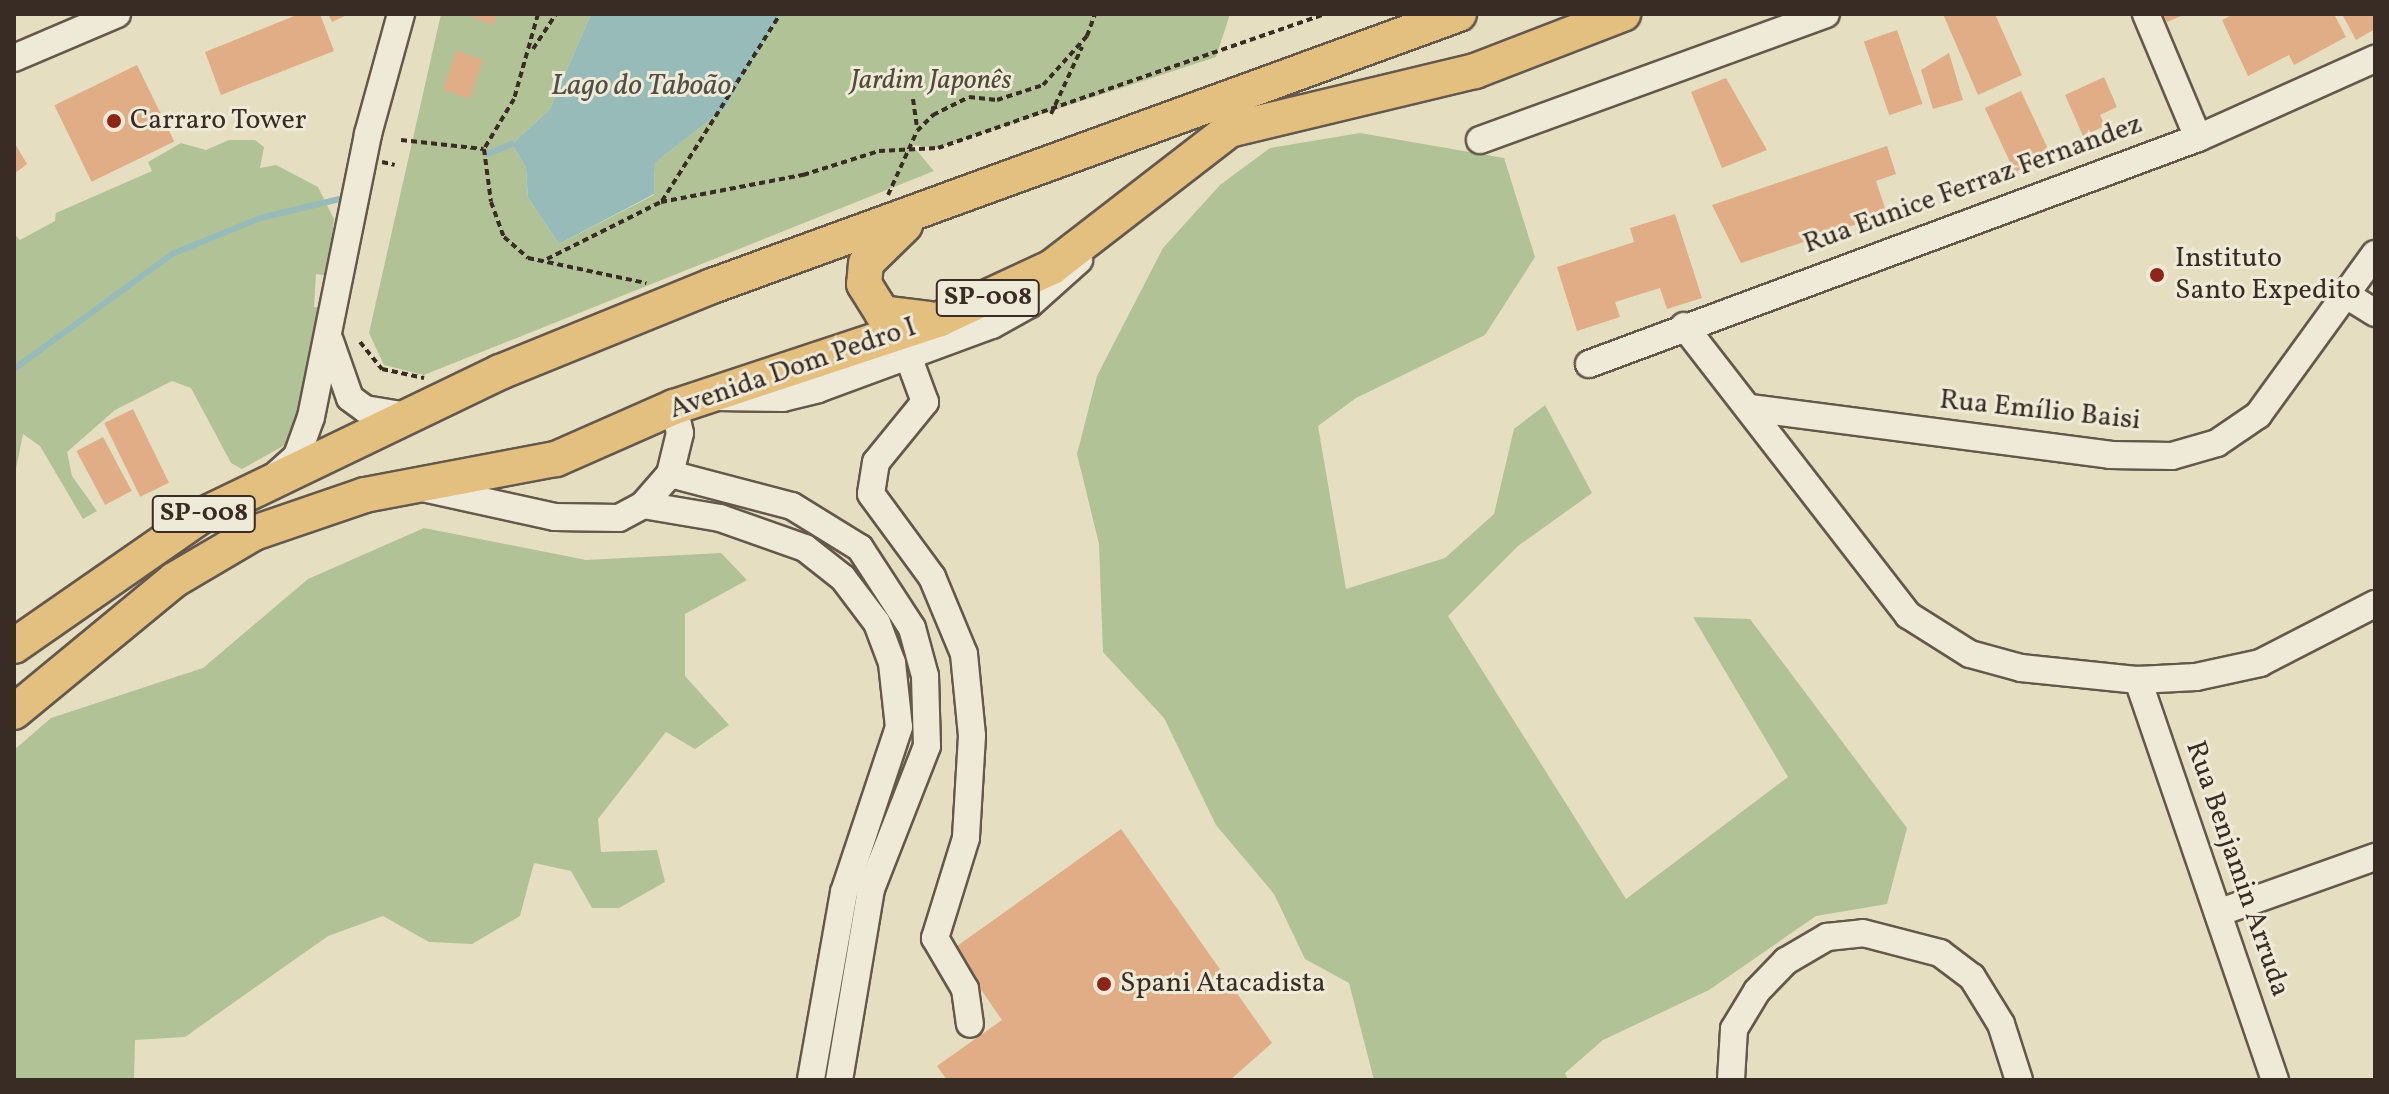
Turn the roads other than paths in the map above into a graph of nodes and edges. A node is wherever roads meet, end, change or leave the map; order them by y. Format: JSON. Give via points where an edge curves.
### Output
{"nodes":[{"id":1,"x":117,"y":14,"type":"edge"},
{"id":2,"x":401,"y":14,"type":"edge"},
{"id":3,"x":1459,"y":14,"type":"edge"},
{"id":4,"x":1623,"y":14,"type":"edge"},
{"id":5,"x":1826,"y":14,"type":"edge"},
{"id":6,"x":2146,"y":14,"type":"edge"},
{"id":7,"x":14,"y":58,"type":"edge"},
{"id":8,"x":2375,"y":59,"type":"edge"},
{"id":9,"x":2198,"y":138,"type":"junction"},
{"id":10,"x":1480,"y":140,"type":"dead end"},
{"id":11,"x":1134,"y":199,"type":"junction"},
{"id":12,"x":917,"y":214,"type":"junction"},
{"id":13,"x":2375,"y":254,"type":"edge"},
{"id":14,"x":2348,"y":296,"type":"junction"},
{"id":15,"x":2375,"y":313,"type":"edge"},
{"id":16,"x":940,"y":319,"type":"junction"},
{"id":17,"x":1684,"y":326,"type":"junction"},
{"id":18,"x":330,"y":341,"type":"junction"},
{"id":19,"x":908,"y":356,"type":"junction"},
{"id":20,"x":1589,"y":364,"type":"dead end"},
{"id":21,"x":690,"y":402,"type":"junction"},
{"id":22,"x":1750,"y":408,"type":"junction"},
{"id":23,"x":415,"y":417,"type":"junction"},
{"id":24,"x":670,"y":474,"type":"junction"},
{"id":25,"x":269,"y":481,"type":"junction"},
{"id":26,"x":407,"y":485,"type":"junction"},
{"id":27,"x":643,"y":505,"type":"junction"},
{"id":28,"x":2375,"y":604,"type":"edge"},
{"id":29,"x":14,"y":646,"type":"edge"},
{"id":30,"x":2138,"y":680,"type":"junction"},
{"id":31,"x":14,"y":712,"type":"edge"},
{"id":32,"x":2375,"y":857,"type":"edge"},
{"id":33,"x":2218,"y":913,"type":"junction"},
{"id":34,"x":970,"y":1024,"type":"dead end"},
{"id":35,"x":811,"y":1080,"type":"edge"},
{"id":36,"x":839,"y":1080,"type":"edge"},
{"id":37,"x":1731,"y":1080,"type":"edge"},
{"id":38,"x":2019,"y":1080,"type":"edge"},
{"id":39,"x":2275,"y":1080,"type":"edge"}],
"edges":[{"from":1,"to":7,"type":"street"},
{"from":2,"to":18,"type":"street","via":[[368,134]]},
{"from":3,"to":12,"type":"main road","number":"SP-008"},
{"from":4,"to":11,"type":"main road","name":"Avenida Dom Pedro I","number":"SP-008","via":[[1475,71],[1229,130]]},
{"from":5,"to":10,"type":"street"},
{"from":6,"to":9,"type":"street"},
{"from":8,"to":9,"type":"street","name":"Rua Eunice Ferraz Fernandez"},
{"from":9,"to":17,"type":"street","name":"Rua Eunice Ferraz Fernandez"},
{"from":11,"to":16,"type":"main road","name":"Avenida Dom Pedro I","number":"SP-008","via":[[1052,267]]},
{"from":11,"to":19,"type":"street","via":[[1030,304]]},
{"from":12,"to":16,"type":"main road","via":[[876,249],[864,284],[882,313]]},
{"from":12,"to":23,"type":"main road","number":"SP-008","via":[[500,372]]},
{"from":13,"to":14,"type":"street","name":"Rua Emílio Baisi"},
{"from":14,"to":15,"type":"street"},
{"from":14,"to":22,"type":"street","name":"Rua Emílio Baisi","via":[[2258,415],[2217,443],[2172,456],[2110,455]]},
{"from":16,"to":21,"type":"main road","name":"Avenida Dom Pedro I","number":"SP-008"},
{"from":17,"to":20,"type":"street","name":"Rua Eunice Ferraz Fernandez"},
{"from":17,"to":22,"type":"street"},
{"from":18,"to":23,"type":"street","via":[[350,398],[365,409]]},
{"from":18,"to":25,"type":"street","via":[[305,440]]},
{"from":19,"to":21,"type":"street","via":[[783,398]]},
{"from":19,"to":34,"type":"street","via":[[925,402],[876,462],[871,494],[932,577],[964,654],[972,736],[966,838],[935,938],[965,989]]},
{"from":21,"to":24,"type":"street"},
{"from":21,"to":26,"type":"main road","name":"Avenida Dom Pedro I","number":"SP-008","via":[[556,459]]},
{"from":22,"to":30,"type":"street","via":[[1908,615],[1941,639],[2021,668]]},
{"from":23,"to":25,"type":"main road","number":"SP-008"},
{"from":24,"to":27,"type":"street"},
{"from":24,"to":36,"type":"street","via":[[792,506],[860,548],[906,617],[925,676],[927,746],[871,889]]},
{"from":25,"to":29,"type":"main road","number":"SP-008","via":[[140,553]]},
{"from":26,"to":27,"type":"street","via":[[591,522]]},
{"from":26,"to":31,"type":"main road","name":"Avenida Dom Pedro I","number":"SP-008","via":[[254,533],[174,580]]},
{"from":27,"to":35,"type":"street","via":[[720,518],[805,548],[843,578],[877,623],[892,663],[899,727],[844,892]]},
{"from":28,"to":30,"type":"street","via":[[2260,663]]},
{"from":30,"to":33,"type":"street","name":"Rua Benjamin Arruda"},
{"from":32,"to":33,"type":"street"},
{"from":33,"to":39,"type":"street","name":"Rua Benjamin Arruda"},
{"from":37,"to":38,"type":"street","via":[[1734,1029],[1757,991],[1786,961],[1827,937],[1863,933],[1940,953],[1972,977],[2001,1024]]}]}
